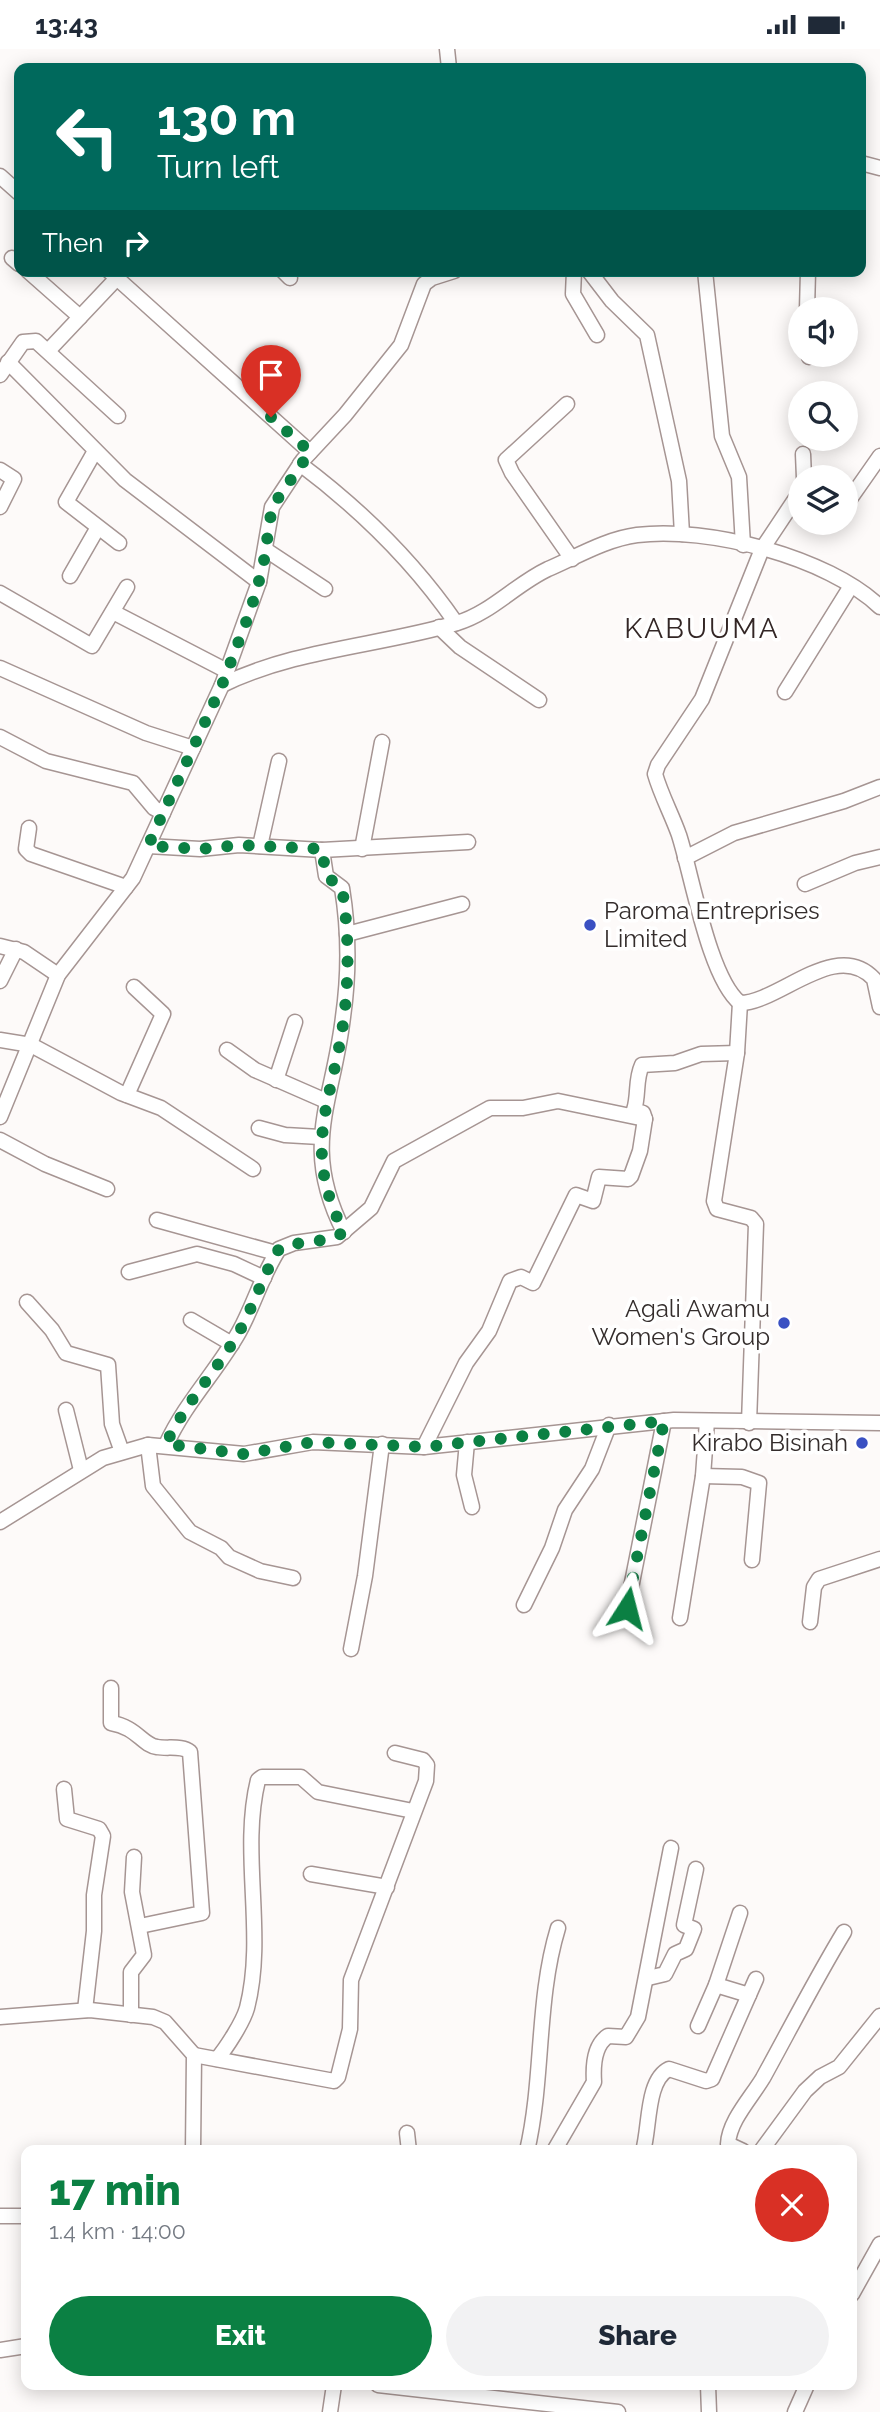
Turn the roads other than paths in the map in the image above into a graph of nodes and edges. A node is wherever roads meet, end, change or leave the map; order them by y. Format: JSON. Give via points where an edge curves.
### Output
{"nodes":[{"id":1,"x":0,"y":176,"type":"edge"},
{"id":2,"x":14,"y":189,"type":"edge"},
{"id":3,"x":35,"y":277,"type":"edge"},
{"id":4,"x":111,"y":277,"type":"edge"},
{"id":5,"x":115,"y":277,"type":"edge"},
{"id":6,"x":424,"y":277,"type":"edge"},
{"id":7,"x":573,"y":277,"type":"edge"},
{"id":8,"x":594,"y":277,"type":"edge"},
{"id":9,"x":706,"y":277,"type":"edge"},
{"id":10,"x":808,"y":277,"type":"edge"},
{"id":11,"x":807,"y":297,"type":"edge"},
{"id":12,"x":80,"y":317,"type":"junction"},
{"id":13,"x":597,"y":335,"type":"dead end"},
{"id":14,"x":48,"y":351,"type":"junction"},
{"id":15,"x":8,"y":362,"type":"junction"},
{"id":16,"x":0,"y":375,"type":"edge"},
{"id":17,"x":567,"y":404,"type":"dead end"},
{"id":18,"x":118,"y":415,"type":"dead end"},
{"id":19,"x":95,"y":451,"type":"junction"},
{"id":20,"x":310,"y":452,"type":"junction"},
{"id":21,"x":803,"y":454,"type":"dead end"},
{"id":22,"x":880,"y":457,"type":"edge"},
{"id":23,"x":300,"y":464,"type":"junction"},
{"id":24,"x":803,"y":465,"type":"edge"},
{"id":25,"x":0,"y":470,"type":"edge"},
{"id":26,"x":858,"y":488,"type":"edge"},
{"id":27,"x":0,"y":507,"type":"edge"},
{"id":28,"x":788,"y":510,"type":"edge"},
{"id":29,"x":97,"y":529,"type":"junction"},
{"id":30,"x":682,"y":534,"type":"junction"},
{"id":31,"x":119,"y":543,"type":"dead end"},
{"id":32,"x":743,"y":545,"type":"junction"},
{"id":33,"x":762,"y":549,"type":"junction"},
{"id":34,"x":266,"y":550,"type":"junction"},
{"id":35,"x":572,"y":559,"type":"junction"},
{"id":36,"x":69,"y":576,"type":"dead end"},
{"id":37,"x":259,"y":582,"type":"junction"},
{"id":38,"x":851,"y":586,"type":"junction"},
{"id":39,"x":127,"y":587,"type":"dead end"},
{"id":40,"x":325,"y":589,"type":"dead end"},
{"id":41,"x":0,"y":593,"type":"edge"},
{"id":42,"x":878,"y":602,"type":"edge"},
{"id":43,"x":113,"y":612,"type":"junction"},
{"id":44,"x":456,"y":623,"type":"junction"},
{"id":45,"x":439,"y":627,"type":"junction"},
{"id":46,"x":0,"y":668,"type":"edge"},
{"id":47,"x":225,"y":678,"type":"junction"},
{"id":48,"x":785,"y":692,"type":"dead end"},
{"id":49,"x":539,"y":700,"type":"dead end"},
{"id":50,"x":0,"y":737,"type":"edge"},
{"id":51,"x":382,"y":742,"type":"dead end"},
{"id":52,"x":192,"y":748,"type":"junction"},
{"id":53,"x":279,"y":761,"type":"dead end"},
{"id":54,"x":880,"y":787,"type":"edge"},
{"id":55,"x":163,"y":813,"type":"junction"},
{"id":56,"x":29,"y":828,"type":"dead end"},
{"id":57,"x":468,"y":842,"type":"dead end"},
{"id":58,"x":148,"y":846,"type":"junction"},
{"id":59,"x":260,"y":846,"type":"junction"},
{"id":60,"x":322,"y":849,"type":"junction"},
{"id":61,"x":362,"y":849,"type":"junction"},
{"id":62,"x":880,"y":857,"type":"edge"},
{"id":63,"x":685,"y":858,"type":"junction"},
{"id":64,"x":806,"y":884,"type":"dead end"},
{"id":65,"x":126,"y":887,"type":"junction"},
{"id":66,"x":462,"y":904,"type":"dead end"},
{"id":67,"x":347,"y":934,"type":"junction"},
{"id":68,"x":0,"y":946,"type":"edge"},
{"id":69,"x":16,"y":950,"type":"junction"},
{"id":70,"x":58,"y":975,"type":"junction"},
{"id":71,"x":0,"y":981,"type":"edge"},
{"id":72,"x":134,"y":988,"type":"dead end"},
{"id":73,"x":740,"y":1003,"type":"junction"},
{"id":74,"x":880,"y":1007,"type":"edge"},
{"id":75,"x":295,"y":1022,"type":"dead end"},
{"id":76,"x":0,"y":1040,"type":"edge"},
{"id":77,"x":31,"y":1045,"type":"junction"},
{"id":78,"x":227,"y":1050,"type":"dead end"},
{"id":79,"x":737,"y":1053,"type":"junction"},
{"id":80,"x":276,"y":1080,"type":"junction"},
{"id":81,"x":127,"y":1095,"type":"junction"},
{"id":82,"x":326,"y":1101,"type":"junction"},
{"id":83,"x":0,"y":1117,"type":"edge"},
{"id":84,"x":645,"y":1119,"type":"junction"},
{"id":85,"x":259,"y":1128,"type":"dead end"},
{"id":86,"x":320,"y":1137,"type":"junction"},
{"id":87,"x":0,"y":1140,"type":"edge"},
{"id":88,"x":253,"y":1169,"type":"dead end"},
{"id":89,"x":107,"y":1189,"type":"dead end"},
{"id":90,"x":157,"y":1220,"type":"dead end"},
{"id":91,"x":344,"y":1232,"type":"junction"},
{"id":92,"x":276,"y":1253,"type":"junction"},
{"id":93,"x":129,"y":1272,"type":"dead end"},
{"id":94,"x":264,"y":1278,"type":"junction"},
{"id":95,"x":27,"y":1302,"type":"dead end"},
{"id":96,"x":191,"y":1320,"type":"dead end"},
{"id":97,"x":232,"y":1344,"type":"junction"},
{"id":98,"x":66,"y":1411,"type":"dead end"},
{"id":99,"x":664,"y":1421,"type":"junction"},
{"id":100,"x":707,"y":1421,"type":"junction"},
{"id":101,"x":749,"y":1423,"type":"junction"},
{"id":102,"x":880,"y":1423,"type":"edge"},
{"id":103,"x":609,"y":1425,"type":"junction"},
{"id":104,"x":467,"y":1442,"type":"junction"},
{"id":105,"x":166,"y":1444,"type":"junction"},
{"id":106,"x":382,"y":1444,"type":"junction"},
{"id":107,"x":148,"y":1445,"type":"junction"},
{"id":108,"x":424,"y":1447,"type":"junction"},
{"id":109,"x":122,"y":1452,"type":"junction"},
{"id":110,"x":81,"y":1470,"type":"junction"},
{"id":111,"x":703,"y":1476,"type":"junction"},
{"id":112,"x":472,"y":1507,"type":"dead end"},
{"id":113,"x":0,"y":1523,"type":"edge"},
{"id":114,"x":880,"y":1559,"type":"edge"},
{"id":115,"x":752,"y":1560,"type":"dead end"},
{"id":116,"x":293,"y":1578,"type":"dead end"},
{"id":117,"x":524,"y":1605,"type":"dead end"},
{"id":118,"x":627,"y":1608,"type":"dead end"},
{"id":119,"x":680,"y":1618,"type":"dead end"},
{"id":120,"x":810,"y":1622,"type":"dead end"},
{"id":121,"x":351,"y":1649,"type":"dead end"},
{"id":122,"x":111,"y":1688,"type":"dead end"},
{"id":123,"x":395,"y":1753,"type":"dead end"},
{"id":124,"x":64,"y":1789,"type":"dead end"},
{"id":125,"x":413,"y":1811,"type":"junction"},
{"id":126,"x":671,"y":1848,"type":"dead end"},
{"id":127,"x":134,"y":1857,"type":"dead end"},
{"id":128,"x":696,"y":1868,"type":"dead end"},
{"id":129,"x":311,"y":1874,"type":"dead end"},
{"id":130,"x":387,"y":1887,"type":"junction"},
{"id":131,"x":740,"y":1913,"type":"dead end"},
{"id":132,"x":140,"y":1926,"type":"junction"},
{"id":133,"x":558,"y":1928,"type":"dead end"},
{"id":134,"x":845,"y":1932,"type":"dead end"},
{"id":135,"x":648,"y":1978,"type":"junction"},
{"id":136,"x":757,"y":1979,"type":"dead end"},
{"id":137,"x":716,"y":1985,"type":"junction"},
{"id":138,"x":749,"y":1995,"type":"junction"},
{"id":139,"x":85,"y":2010,"type":"junction"},
{"id":140,"x":131,"y":2015,"type":"junction"},
{"id":141,"x":880,"y":2016,"type":"edge"},
{"id":142,"x":0,"y":2017,"type":"edge"},
{"id":143,"x":698,"y":2026,"type":"dead end"},
{"id":144,"x":194,"y":2055,"type":"junction"},
{"id":145,"x":217,"y":2059,"type":"junction"},
{"id":146,"x":407,"y":2133,"type":"dead end"},
{"id":147,"x":193,"y":2145,"type":"edge"},
{"id":148,"x":408,"y":2145,"type":"edge"},
{"id":149,"x":528,"y":2145,"type":"edge"},
{"id":150,"x":557,"y":2145,"type":"edge"},
{"id":151,"x":645,"y":2145,"type":"edge"},
{"id":152,"x":730,"y":2145,"type":"edge"},
{"id":153,"x":765,"y":2145,"type":"edge"},
{"id":154,"x":21,"y":2215,"type":"edge"},
{"id":155,"x":0,"y":2216,"type":"edge"},
{"id":156,"x":880,"y":2244,"type":"edge"},
{"id":157,"x":857,"y":2285,"type":"edge"},
{"id":158,"x":21,"y":2347,"type":"edge"},
{"id":159,"x":0,"y":2350,"type":"edge"},
{"id":160,"x":333,"y":2390,"type":"edge"},
{"id":161,"x":453,"y":2390,"type":"edge"},
{"id":162,"x":708,"y":2390,"type":"edge"},
{"id":163,"x":805,"y":2390,"type":"edge"},
{"id":164,"x":489,"y":2406,"type":"edge"},
{"id":165,"x":330,"y":2412,"type":"edge"},
{"id":166,"x":618,"y":2412,"type":"edge"},
{"id":167,"x":709,"y":2412,"type":"edge"},
{"id":168,"x":795,"y":2412,"type":"edge"}],
"edges":[{"from":1,"to":2,"type":"street"},
{"from":3,"to":12,"type":"street"},
{"from":4,"to":12,"type":"street"},
{"from":5,"to":20,"type":"street"},
{"from":6,"to":20,"type":"street","via":[[401,345]]},
{"from":7,"to":13,"type":"street","via":[[573,295]]},
{"from":8,"to":30,"type":"street","via":[[647,335],[679,481]]},
{"from":9,"to":32,"type":"street","via":[[722,436],[740,477]]},
{"from":10,"to":11,"type":"street"},
{"from":12,"to":14,"type":"street"},
{"from":14,"to":15,"type":"street","via":[[28,340]]},
{"from":14,"to":18,"type":"street"},
{"from":15,"to":16,"type":"street"},
{"from":15,"to":19,"type":"street"},
{"from":17,"to":35,"type":"street","via":[[506,460]]},
{"from":19,"to":29,"type":"street","via":[[66,502]]},
{"from":19,"to":37,"type":"street","via":[[125,480]]},
{"from":20,"to":23,"type":"street"},
{"from":21,"to":24,"type":"street"},
{"from":22,"to":26,"type":"street"},
{"from":23,"to":34,"type":"street","via":[[272,507]]},
{"from":23,"to":44,"type":"street","via":[[341,494],[378,531],[430,585]]},
{"from":25,"to":27,"type":"street","via":[[14,483]]},
{"from":28,"to":33,"type":"street"},
{"from":29,"to":31,"type":"street"},
{"from":29,"to":36,"type":"street"},
{"from":30,"to":32,"type":"street"},
{"from":30,"to":35,"type":"street","via":[[636,535]]},
{"from":32,"to":33,"type":"street"},
{"from":33,"to":38,"type":"street","via":[[815,567]]},
{"from":33,"to":63,"type":"street","via":[[702,699],[656,769]]},
{"from":34,"to":37,"type":"street"},
{"from":34,"to":40,"type":"street"},
{"from":35,"to":44,"type":"street"},
{"from":37,"to":47,"type":"street"},
{"from":38,"to":42,"type":"street"},
{"from":38,"to":48,"type":"street"},
{"from":39,"to":43,"type":"street"},
{"from":41,"to":43,"type":"street","via":[[86,645],[92,646]]},
{"from":43,"to":47,"type":"street"},
{"from":44,"to":45,"type":"street"},
{"from":45,"to":47,"type":"street"},
{"from":45,"to":49,"type":"street","via":[[460,647]]},
{"from":46,"to":52,"type":"street","via":[[146,733]]},
{"from":47,"to":52,"type":"street"},
{"from":50,"to":55,"type":"street","via":[[46,761],[132,783]]},
{"from":51,"to":61,"type":"street"},
{"from":52,"to":55,"type":"street"},
{"from":53,"to":59,"type":"street"},
{"from":54,"to":63,"type":"street","via":[[734,833]]},
{"from":55,"to":58,"type":"street"},
{"from":56,"to":65,"type":"street","via":[[26,849],[31,854]]},
{"from":57,"to":61,"type":"street"},
{"from":58,"to":59,"type":"street"},
{"from":58,"to":65,"type":"street"},
{"from":59,"to":60,"type":"street"},
{"from":60,"to":61,"type":"street"},
{"from":60,"to":67,"type":"street","via":[[326,876],[342,888]]},
{"from":62,"to":64,"type":"street"},
{"from":63,"to":73,"type":"street","via":[[713,953]]},
{"from":65,"to":70,"type":"street"},
{"from":66,"to":67,"type":"street"},
{"from":67,"to":82,"type":"street","via":[[343,1019]]},
{"from":68,"to":69,"type":"street"},
{"from":69,"to":70,"type":"street"},
{"from":69,"to":71,"type":"street"},
{"from":70,"to":77,"type":"street"},
{"from":72,"to":81,"type":"street","via":[[163,1014]]},
{"from":73,"to":74,"type":"street","via":[[824,969],[846,966],[874,979]]},
{"from":73,"to":79,"type":"street"},
{"from":75,"to":80,"type":"street"},
{"from":76,"to":77,"type":"street"},
{"from":77,"to":81,"type":"street"},
{"from":77,"to":83,"type":"street"},
{"from":78,"to":80,"type":"street"},
{"from":79,"to":84,"type":"street","via":[[701,1054],[675,1063],[642,1066],[634,1110]]},
{"from":79,"to":101,"type":"street","via":[[714,1201],[717,1209],[751,1218],[757,1224]]},
{"from":80,"to":82,"type":"street"},
{"from":81,"to":88,"type":"street","via":[[176,1117]]},
{"from":82,"to":86,"type":"street"},
{"from":84,"to":91,"type":"street","via":[[558,1101],[491,1108],[394,1161],[371,1208]]},
{"from":84,"to":108,"type":"street","via":[[631,1176],[599,1177],[593,1201],[576,1195],[533,1283],[521,1277],[510,1281],[489,1331],[466,1363]]},
{"from":85,"to":86,"type":"street"},
{"from":86,"to":91,"type":"street","via":[[329,1204]]},
{"from":87,"to":89,"type":"street"},
{"from":90,"to":92,"type":"street"},
{"from":91,"to":92,"type":"street","via":[[331,1239],[286,1245]]},
{"from":92,"to":94,"type":"street"},
{"from":93,"to":94,"type":"street","via":[[197,1254]]},
{"from":94,"to":97,"type":"street"},
{"from":95,"to":109,"type":"street","via":[[66,1353],[108,1365],[112,1424]]},
{"from":96,"to":97,"type":"street"},
{"from":97,"to":105,"type":"street"},
{"from":98,"to":110,"type":"street"},
{"from":99,"to":100,"type":"street"},
{"from":99,"to":103,"type":"street"},
{"from":99,"to":118,"type":"street"},
{"from":100,"to":101,"type":"street"},
{"from":100,"to":111,"type":"street"},
{"from":101,"to":102,"type":"street"},
{"from":103,"to":104,"type":"street"},
{"from":103,"to":117,"type":"street"},
{"from":104,"to":108,"type":"street"},
{"from":104,"to":112,"type":"street","via":[[464,1475]]},
{"from":105,"to":106,"type":"street","via":[[244,1454],[313,1442]]},
{"from":105,"to":107,"type":"street"},
{"from":106,"to":108,"type":"street"},
{"from":106,"to":121,"type":"street"},
{"from":107,"to":109,"type":"street"},
{"from":107,"to":116,"type":"street","via":[[153,1486],[190,1532],[260,1571]]},
{"from":109,"to":110,"type":"street"},
{"from":110,"to":113,"type":"street"},
{"from":111,"to":115,"type":"street","via":[[734,1476],[759,1483]]},
{"from":111,"to":119,"type":"street"},
{"from":114,"to":120,"type":"street","via":[[818,1579]]},
{"from":122,"to":132,"type":"street","via":[[111,1723],[131,1727],[153,1747],[190,1752],[202,1910],[195,1916]]},
{"from":123,"to":125,"type":"street","via":[[419,1758],[427,1765],[423,1792]]},
{"from":124,"to":139,"type":"street","via":[[67,1819],[92,1826],[103,1836],[93,1895]]},
{"from":125,"to":130,"type":"street"},
{"from":125,"to":145,"type":"street","via":[[318,1792],[302,1777],[258,1780],[253,1962],[247,2008]]},
{"from":126,"to":135,"type":"street"},
{"from":127,"to":132,"type":"street","via":[[132,1892]]},
{"from":128,"to":135,"type":"street","via":[[684,1925],[694,1929],[686,1949],[675,1954],[665,1973]]},
{"from":129,"to":130,"type":"street"},
{"from":130,"to":145,"type":"street","via":[[351,1980],[350,2029],[338,2077],[334,2081]]},
{"from":131,"to":137,"type":"street"},
{"from":132,"to":140,"type":"street","via":[[144,1955],[131,1972]]},
{"from":133,"to":149,"type":"street","via":[[548,1963]]},
{"from":134,"to":152,"type":"street","via":[[730,2129]]},
{"from":135,"to":150,"type":"street","via":[[634,2028],[626,2037],[608,2036],[601,2042],[594,2082]]},
{"from":136,"to":138,"type":"street"},
{"from":137,"to":138,"type":"street"},
{"from":137,"to":143,"type":"street"},
{"from":138,"to":151,"type":"street","via":[[712,2079],[669,2069],[663,2072],[649,2101],[651,2120]]},
{"from":139,"to":140,"type":"street"},
{"from":139,"to":142,"type":"street"},
{"from":140,"to":144,"type":"street","via":[[166,2022]]},
{"from":141,"to":153,"type":"street","via":[[839,2067],[805,2091]]},
{"from":144,"to":145,"type":"street"},
{"from":144,"to":147,"type":"street"},
{"from":146,"to":148,"type":"street"},
{"from":154,"to":155,"type":"street"},
{"from":156,"to":157,"type":"street"},
{"from":158,"to":159,"type":"street"},
{"from":160,"to":165,"type":"street"},
{"from":161,"to":164,"type":"street"},
{"from":162,"to":167,"type":"street"},
{"from":163,"to":168,"type":"street"},
{"from":164,"to":166,"type":"street"}]}
